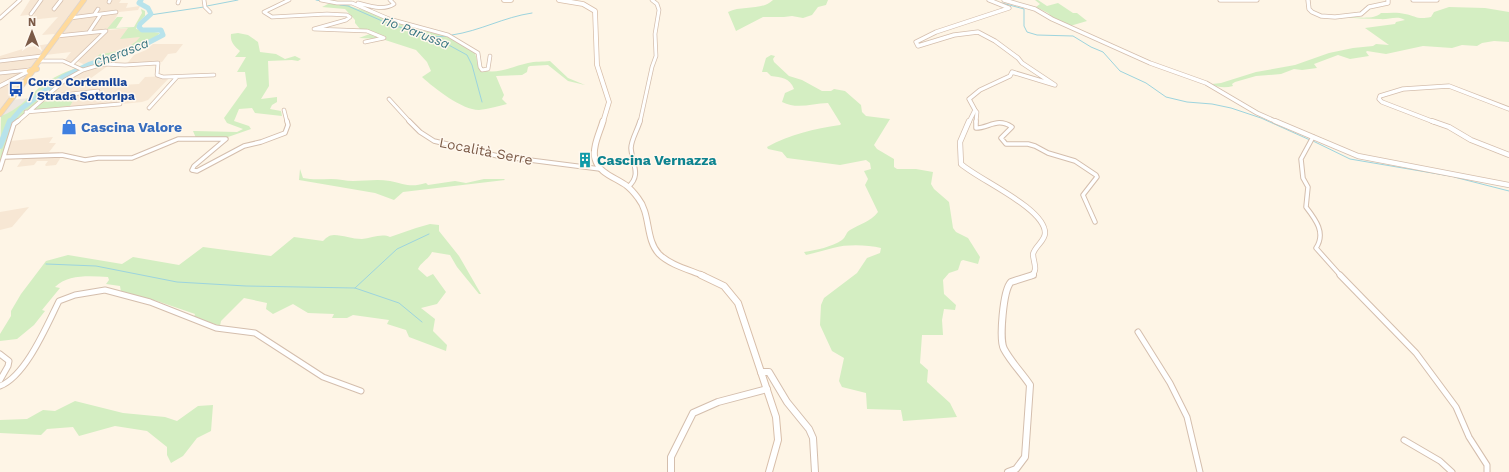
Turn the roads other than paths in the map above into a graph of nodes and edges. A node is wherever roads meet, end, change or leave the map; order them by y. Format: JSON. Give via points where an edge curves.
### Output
{"nodes":[{"id":1,"x":20,"y":0,"type":"edge"},
{"id":2,"x":41,"y":0,"type":"edge"},
{"id":3,"x":61,"y":0,"type":"edge"},
{"id":4,"x":84,"y":0,"type":"edge"},
{"id":5,"x":204,"y":0,"type":"edge"},
{"id":6,"x":289,"y":0,"type":"edge"},
{"id":7,"x":321,"y":0,"type":"edge"},
{"id":8,"x":390,"y":0,"type":"edge"},
{"id":9,"x":504,"y":0,"type":"edge"},
{"id":10,"x":510,"y":0,"type":"edge"},
{"id":11,"x":559,"y":0,"type":"edge"},
{"id":12,"x":652,"y":0,"type":"edge"},
{"id":13,"x":989,"y":0,"type":"edge"},
{"id":14,"x":1004,"y":0,"type":"edge"},
{"id":15,"x":1220,"y":0,"type":"edge"},
{"id":16,"x":1257,"y":0,"type":"edge"},
{"id":17,"x":1308,"y":0,"type":"edge"},
{"id":18,"x":1388,"y":0,"type":"edge"},
{"id":19,"x":1413,"y":0,"type":"edge"},
{"id":20,"x":1437,"y":0,"type":"edge"},
{"id":21,"x":352,"y":3,"type":"junction"},
{"id":22,"x":98,"y":8,"type":"dead end"},
{"id":23,"x":54,"y":9,"type":"dead end"},
{"id":24,"x":116,"y":12,"type":"dead end"},
{"id":25,"x":210,"y":12,"type":"dead end"},
{"id":26,"x":30,"y":14,"type":"dead end"},
{"id":27,"x":101,"y":14,"type":"junction"},
{"id":28,"x":94,"y":15,"type":"junction"},
{"id":29,"x":0,"y":18,"type":"edge"},
{"id":30,"x":70,"y":18,"type":"junction"},
{"id":31,"x":89,"y":32,"type":"junction"},
{"id":32,"x":57,"y":36,"type":"junction"},
{"id":33,"x":365,"y":42,"type":"dead end"},
{"id":34,"x":42,"y":56,"type":"junction"},
{"id":35,"x":490,"y":56,"type":"dead end"},
{"id":36,"x":0,"y":59,"type":"edge"},
{"id":37,"x":39,"y":61,"type":"junction"},
{"id":38,"x":72,"y":64,"type":"junction"},
{"id":39,"x":31,"y":70,"type":"junction"},
{"id":40,"x":84,"y":70,"type":"junction"},
{"id":41,"x":0,"y":72,"type":"edge"},
{"id":42,"x":214,"y":75,"type":"dead end"},
{"id":43,"x":177,"y":77,"type":"junction"},
{"id":44,"x":0,"y":86,"type":"edge"},
{"id":45,"x":98,"y":92,"type":"dead end"},
{"id":46,"x":45,"y":96,"type":"junction"},
{"id":47,"x":389,"y":99,"type":"dead end"},
{"id":48,"x":120,"y":104,"type":"dead end"},
{"id":49,"x":149,"y":108,"type":"dead end"},
{"id":50,"x":1509,"y":109,"type":"edge"},
{"id":51,"x":284,"y":110,"type":"dead end"},
{"id":52,"x":974,"y":110,"type":"junction"},
{"id":53,"x":26,"y":112,"type":"junction"},
{"id":54,"x":0,"y":114,"type":"edge"},
{"id":55,"x":1311,"y":139,"type":"junction"},
{"id":56,"x":1509,"y":155,"type":"edge"},
{"id":57,"x":4,"y":157,"type":"junction"},
{"id":58,"x":0,"y":169,"type":"edge"},
{"id":59,"x":600,"y":169,"type":"junction"},
{"id":60,"x":1509,"y":185,"type":"edge"},
{"id":61,"x":628,"y":187,"type":"junction"},
{"id":62,"x":1095,"y":222,"type":"dead end"},
{"id":63,"x":1138,"y":332,"type":"dead end"},
{"id":64,"x":0,"y":354,"type":"edge"},
{"id":65,"x":761,"y":372,"type":"junction"},
{"id":66,"x":0,"y":380,"type":"edge"},
{"id":67,"x":1,"y":386,"type":"edge"},
{"id":68,"x":767,"y":389,"type":"junction"},
{"id":69,"x":361,"y":391,"type":"dead end"},
{"id":70,"x":1404,"y":440,"type":"dead end"},
{"id":71,"x":671,"y":472,"type":"edge"},
{"id":72,"x":769,"y":472,"type":"edge"},
{"id":73,"x":815,"y":472,"type":"edge"},
{"id":74,"x":1008,"y":472,"type":"edge"},
{"id":75,"x":1200,"y":472,"type":"edge"},
{"id":76,"x":1452,"y":472,"type":"edge"},
{"id":77,"x":1487,"y":472,"type":"edge"}],
"edges":[{"from":1,"to":29,"type":"street"},
{"from":2,"to":26,"type":"street"},
{"from":3,"to":23,"type":"street"},
{"from":4,"to":30,"type":"main road"},
{"from":5,"to":25,"type":"street","via":[[205,7]]},
{"from":6,"to":33,"type":"street","via":[[264,12],[272,17],[347,15],[350,17],[346,20],[314,29],[367,31],[384,38]]},
{"from":7,"to":21,"type":"street"},
{"from":8,"to":21,"type":"street","via":[[394,4],[382,8]]},
{"from":9,"to":10,"type":"main road"},
{"from":11,"to":59,"type":"main road","via":[[587,6],[594,12],[597,65],[609,102],[595,148],[595,159]]},
{"from":12,"to":61,"type":"street","via":[[659,10],[655,34],[656,56],[640,123],[631,147],[636,175],[634,182]]},
{"from":13,"to":52,"type":"street","via":[[1009,8],[936,32],[916,44],[922,46],[954,35],[978,32],[995,41],[1054,85],[1012,72],[1010,76],[973,94],[969,99]]},
{"from":14,"to":55,"type":"street","via":[[1035,9],[1150,63],[1206,83],[1257,113]]},
{"from":15,"to":16,"type":"street"},
{"from":17,"to":18,"type":"street","via":[[1312,12],[1335,17],[1361,14],[1369,7],[1388,3]]},
{"from":19,"to":20,"type":"street"},
{"from":21,"to":35,"type":"street","via":[[389,19],[450,36],[478,53],[482,70],[489,68]]},
{"from":22,"to":28,"type":"street"},
{"from":24,"to":27,"type":"street"},
{"from":27,"to":28,"type":"street"},
{"from":27,"to":31,"type":"street"},
{"from":28,"to":30,"type":"street"},
{"from":30,"to":32,"type":"main road"},
{"from":31,"to":32,"type":"street"},
{"from":31,"to":38,"type":"street","via":[[106,31]]},
{"from":32,"to":34,"type":"main road"},
{"from":34,"to":36,"type":"street"},
{"from":34,"to":37,"type":"main road"},
{"from":37,"to":38,"type":"street","via":[[63,61]]},
{"from":37,"to":39,"type":"main road"},
{"from":38,"to":40,"type":"street"},
{"from":39,"to":41,"type":"street"},
{"from":39,"to":44,"type":"street"},
{"from":39,"to":54,"type":"main road"},
{"from":40,"to":43,"type":"street","via":[[103,64],[158,63],[157,75]]},
{"from":40,"to":46,"type":"street","via":[[65,80]]},
{"from":42,"to":43,"type":"street"},
{"from":43,"to":49,"type":"street"},
{"from":45,"to":46,"type":"street"},
{"from":46,"to":53,"type":"street"},
{"from":47,"to":59,"type":"street","name":"Località Serre","via":[[420,132],[434,141],[498,156]]},
{"from":48,"to":53,"type":"street"},
{"from":50,"to":56,"type":"street","via":[[1450,86],[1403,89],[1380,96],[1379,99]]},
{"from":51,"to":57,"type":"street","via":[[288,125],[285,133],[244,146],[198,172],[192,170],[194,166],[226,139],[178,139],[132,158],[85,160],[62,155]]},
{"from":52,"to":62,"type":"street","via":[[977,112],[976,128],[982,128],[987,124],[1012,127],[1001,138],[1006,144],[1035,146],[1075,161],[1096,175],[1084,195]]},
{"from":52,"to":74,"type":"street","via":[[958,146],[961,164],[1031,210],[1041,220],[1046,232],[1034,251],[1035,273],[1014,280],[1006,289],[1003,348],[1030,385],[1025,457],[1016,469]]},
{"from":53,"to":57,"type":"street","via":[[12,128]]},
{"from":55,"to":60,"type":"street","via":[[1369,159]]},
{"from":55,"to":77,"type":"street","via":[[1304,151],[1301,165],[1303,178],[1308,187],[1306,207],[1318,222],[1320,230],[1320,244],[1316,248],[1420,358],[1456,407],[1469,437],[1487,465]]},
{"from":57,"to":58,"type":"street"},
{"from":59,"to":61,"type":"main road"},
{"from":61,"to":65,"type":"main road","via":[[639,199],[645,211],[650,235],[660,255],[724,286],[736,299]]},
{"from":63,"to":75,"type":"street","via":[[1188,417]]},
{"from":64,"to":66,"type":"street","via":[[9,361]]},
{"from":65,"to":68,"type":"main road"},
{"from":65,"to":73,"type":"street","via":[[769,372],[787,402],[810,429]]},
{"from":67,"to":69,"type":"street","via":[[9,382],[33,350],[59,302],[75,295],[105,290],[150,302],[216,328],[255,334],[323,377]]},
{"from":68,"to":71,"type":"street","via":[[712,404],[693,413],[671,457]]},
{"from":68,"to":72,"type":"main road","via":[[776,417],[778,440]]},
{"from":70,"to":76,"type":"street","via":[[1440,461]]}]}
